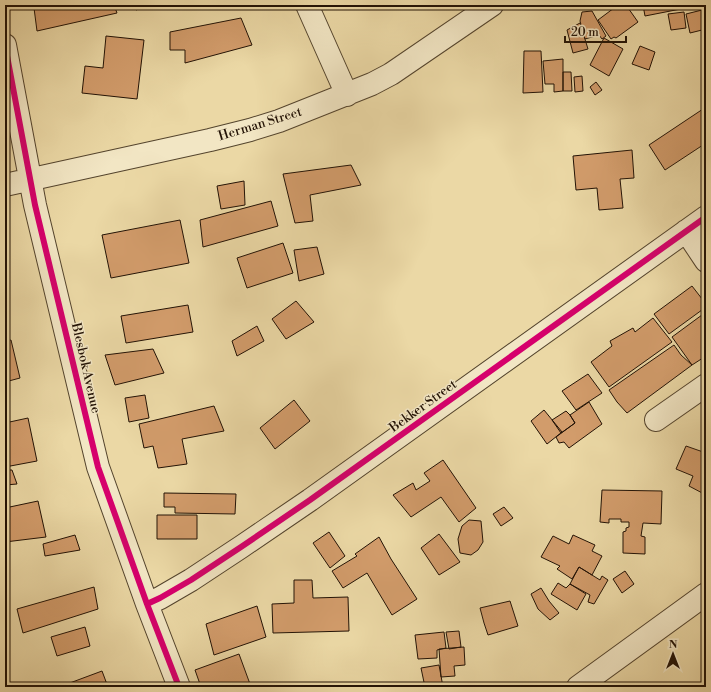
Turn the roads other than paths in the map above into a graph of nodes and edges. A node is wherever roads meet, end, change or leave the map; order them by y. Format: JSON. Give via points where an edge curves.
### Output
{"nodes":[{"id":1,"x":307,"y":5,"type":"edge"},
{"id":2,"x":492,"y":5,"type":"edge"},
{"id":3,"x":5,"y":45,"type":"edge"},
{"id":4,"x":347,"y":95,"type":"junction"},
{"id":5,"x":30,"y":180,"type":"junction"},
{"id":6,"x":5,"y":185,"type":"edge"},
{"id":7,"x":706,"y":217,"type":"edge"},
{"id":8,"x":686,"y":231,"type":"junction"},
{"id":9,"x":706,"y":261,"type":"edge"},
{"id":10,"x":706,"y":385,"type":"edge"},
{"id":11,"x":656,"y":420,"type":"dead end"},
{"id":12,"x":706,"y":594,"type":"edge"},
{"id":13,"x":147,"y":604,"type":"junction"},
{"id":14,"x":179,"y":687,"type":"edge"},
{"id":15,"x":578,"y":687,"type":"edge"}],
"edges":[{"from":1,"to":4,"type":"street"},
{"from":2,"to":4,"type":"street","name":"Herman Street","via":[[391,74]]},
{"from":3,"to":5,"type":"street","name":"Blesbok Avenue"},
{"from":4,"to":5,"type":"street","name":"Herman Street","via":[[250,130]]},
{"from":5,"to":6,"type":"street","name":"Herman Street"},
{"from":5,"to":13,"type":"street","name":"Blesbok Avenue","via":[[98,467]]},
{"from":7,"to":8,"type":"street","name":"Bekker Street"},
{"from":8,"to":9,"type":"street"},
{"from":8,"to":13,"type":"street","name":"Bekker Street","via":[[297,509],[191,580]]},
{"from":10,"to":11,"type":"street"},
{"from":12,"to":15,"type":"street"},
{"from":13,"to":14,"type":"street","name":"Blesbok Avenue"}]}
